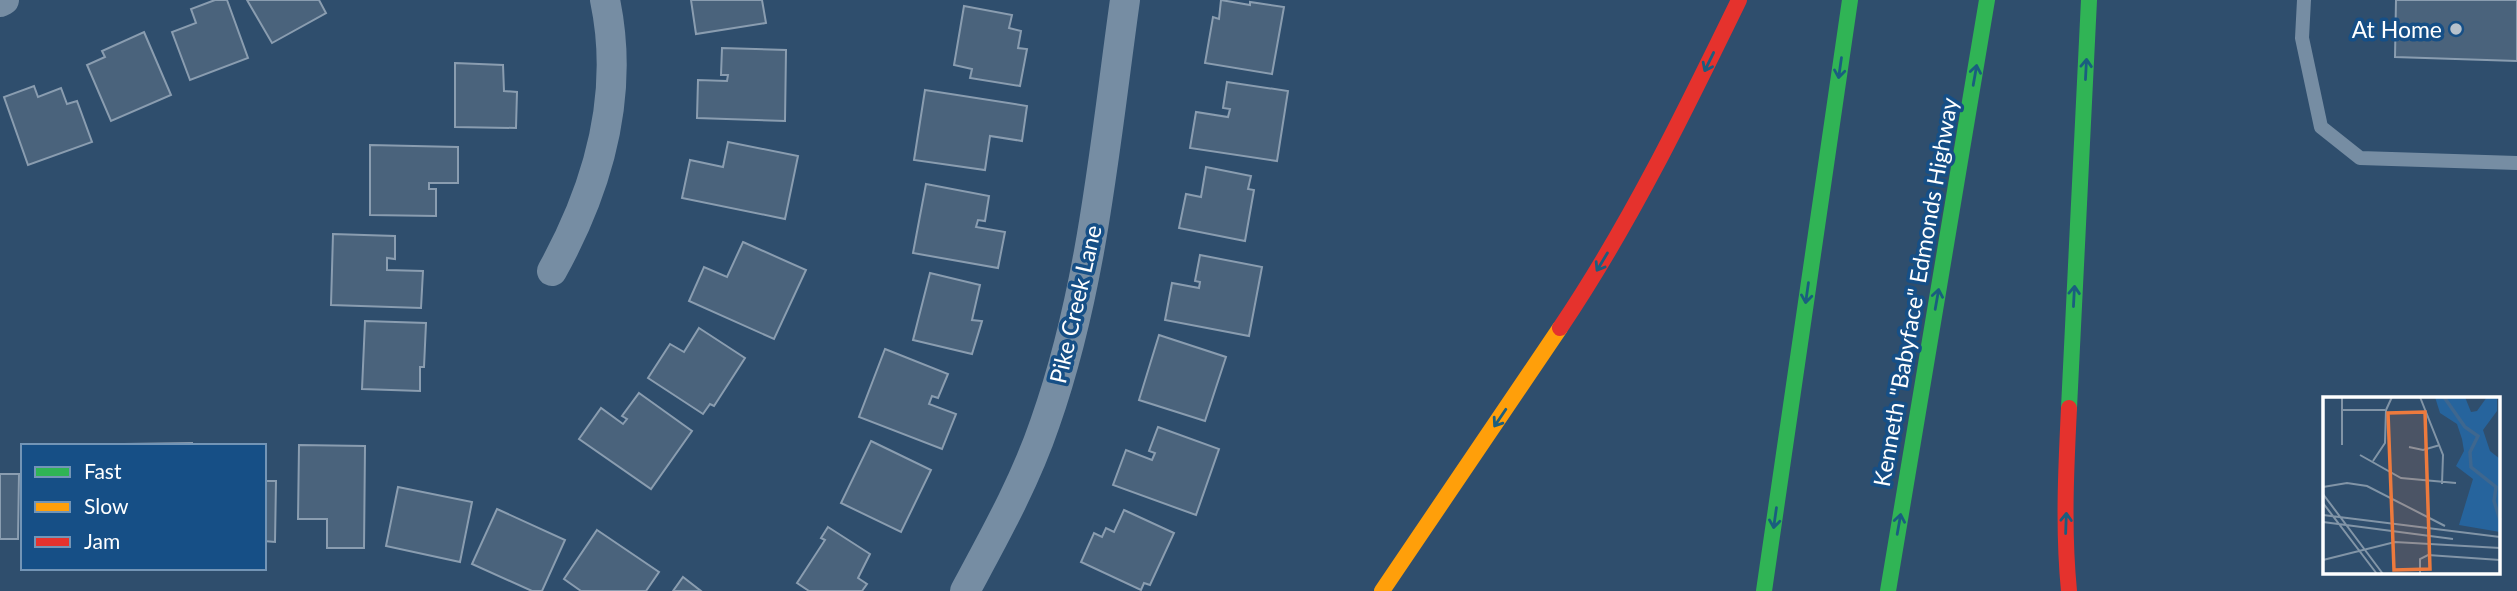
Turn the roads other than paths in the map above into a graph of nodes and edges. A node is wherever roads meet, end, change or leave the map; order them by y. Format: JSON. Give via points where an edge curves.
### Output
{"nodes":[{"id":1,"x":605,"y":0,"type":"edge"},
{"id":2,"x":1125,"y":0,"type":"edge"},
{"id":3,"x":1739,"y":0,"type":"edge"},
{"id":4,"x":1850,"y":0,"type":"edge"},
{"id":5,"x":1987,"y":0,"type":"edge"},
{"id":6,"x":2089,"y":0,"type":"edge"},
{"id":7,"x":2304,"y":0,"type":"edge"},
{"id":8,"x":2517,"y":163,"type":"edge"},
{"id":9,"x":552,"y":271,"type":"dead end"},
{"id":10,"x":965,"y":591,"type":"edge"},
{"id":11,"x":1382,"y":591,"type":"edge"},
{"id":12,"x":1764,"y":591,"type":"edge"},
{"id":13,"x":1888,"y":591,"type":"edge"},
{"id":14,"x":2069,"y":591,"type":"edge"}],
"edges":[{"from":1,"to":9,"type":"street","via":[[611,49],[607,128],[593,184]]},
{"from":2,"to":10,"type":"street","name":"Pike Creek Lane","via":[[1093,227],[1072,337],[1035,449]]},
{"from":3,"to":11,"type":"highway","one_way":true,"via":[[1674,134],[1594,275]]},
{"from":4,"to":12,"type":"highway","one_way":true},
{"from":13,"to":5,"type":"highway","name":"Kenneth \"Babyface\" Edmonds Highway","one_way":true},
{"from":14,"to":6,"type":"highway","one_way":true,"via":[[2064,481]]},
{"from":7,"to":8,"type":"lane","via":[[2302,38],[2321,127],[2360,158]]}]}
